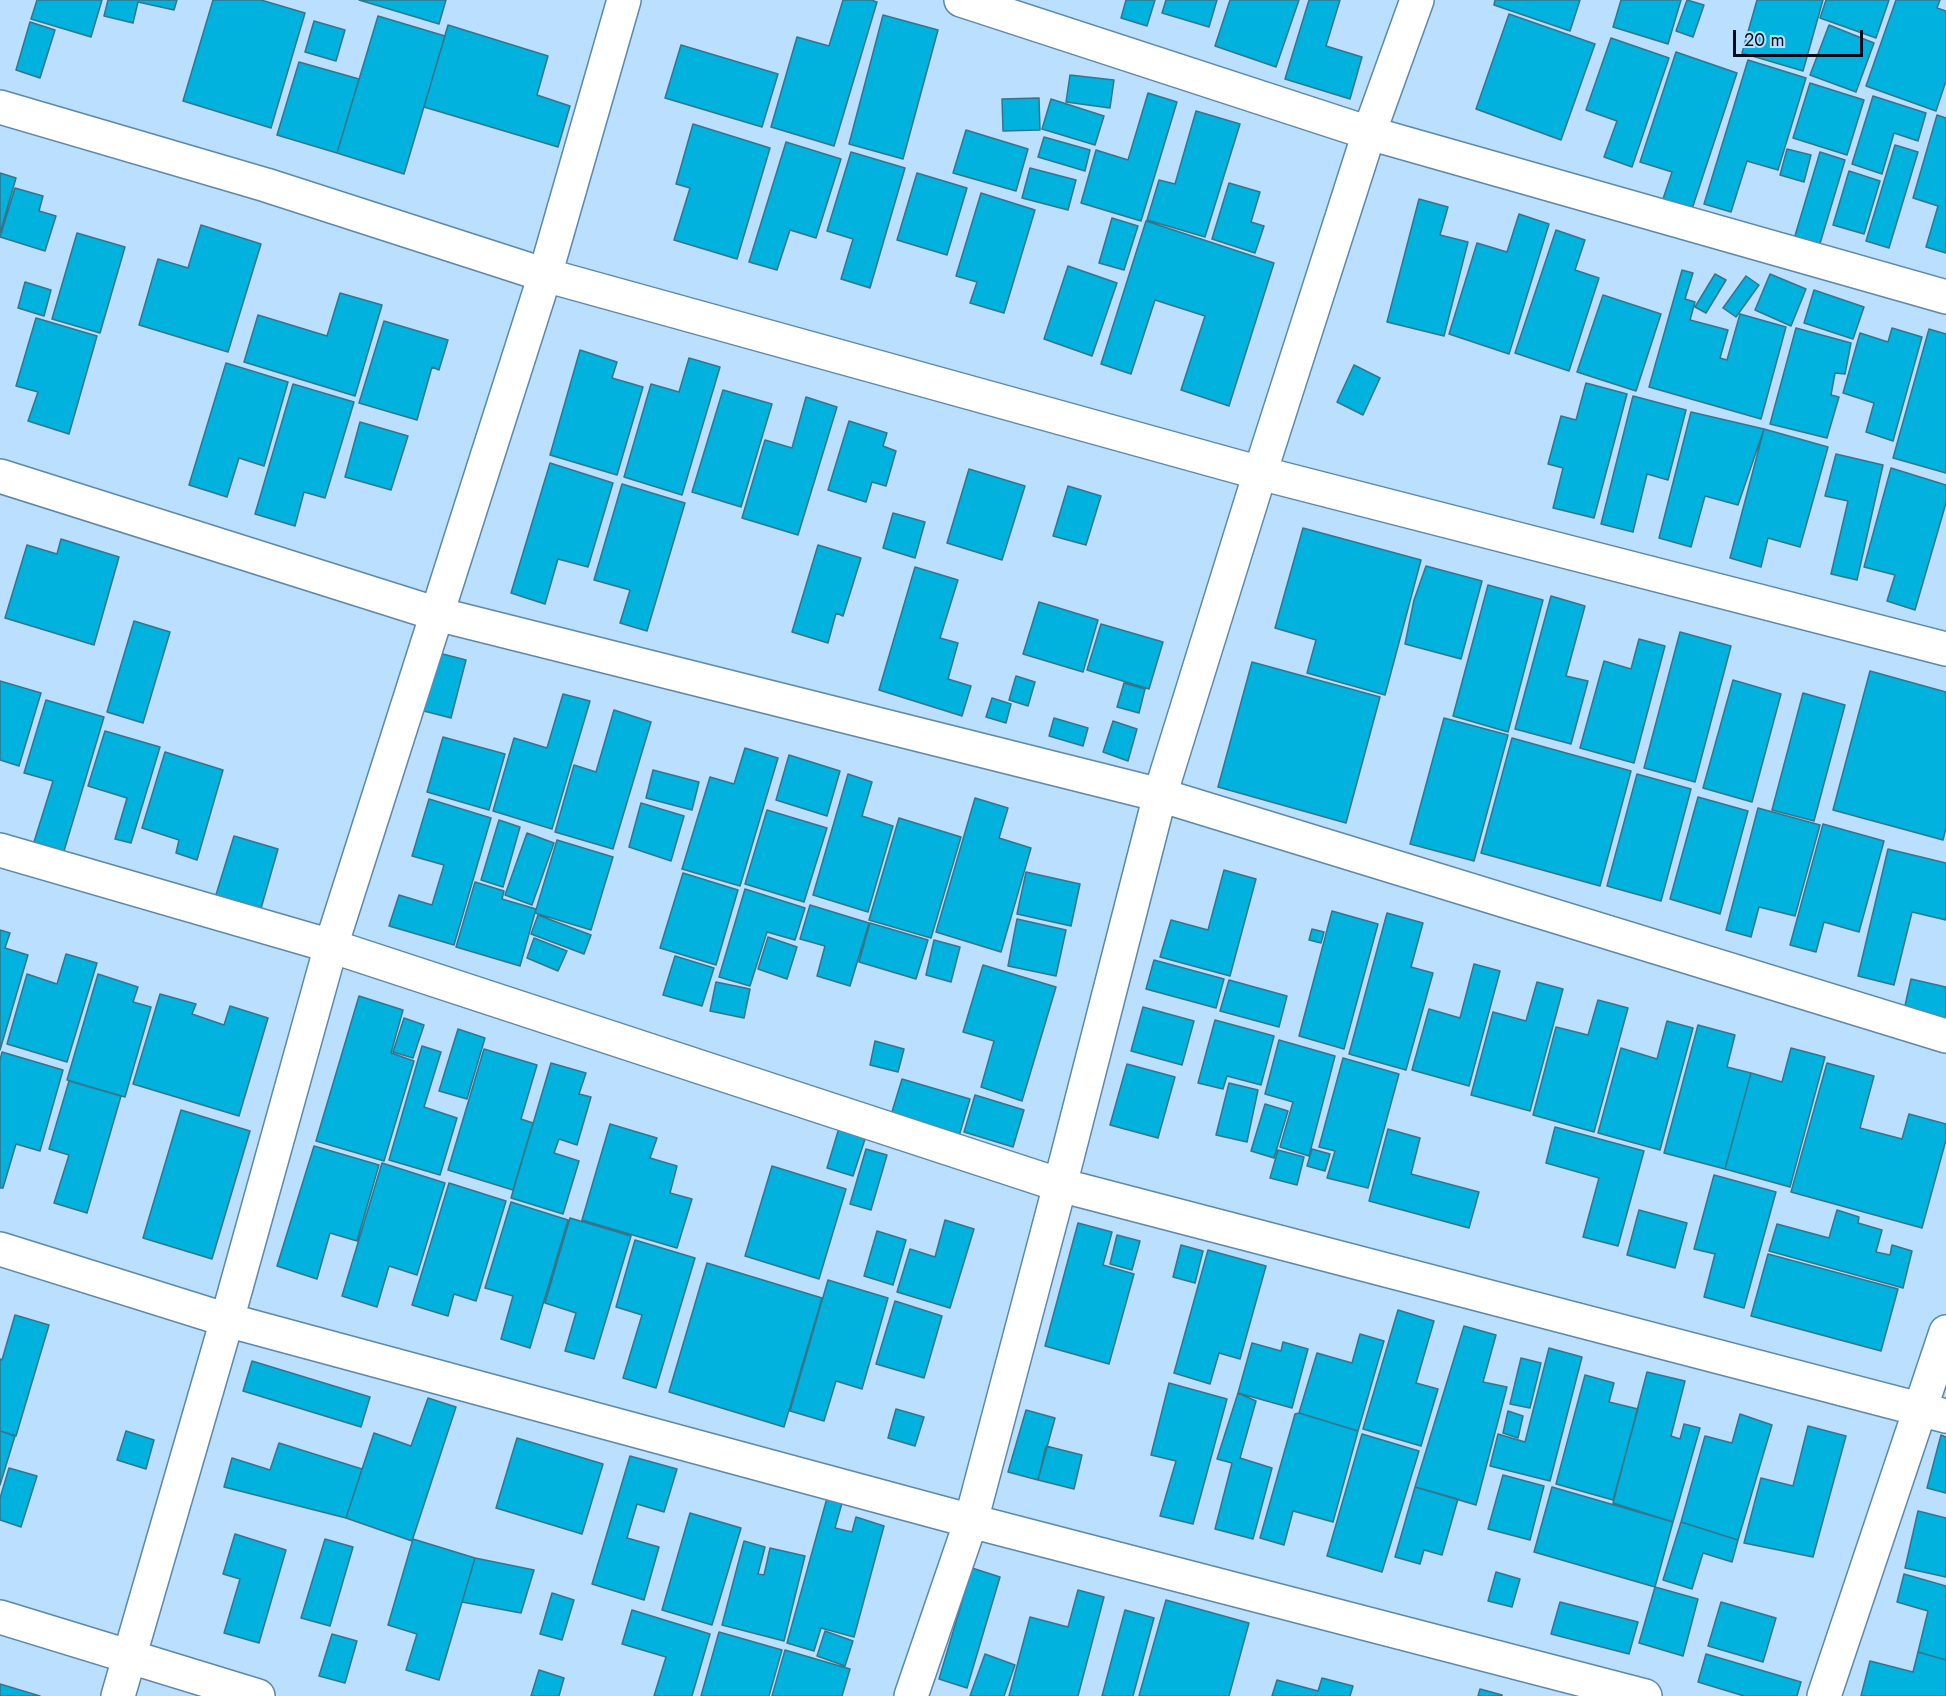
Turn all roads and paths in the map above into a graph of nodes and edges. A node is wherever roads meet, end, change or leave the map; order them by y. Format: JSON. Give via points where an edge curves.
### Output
{"nodes":[{"id":1,"x":624,"y":0,"type":"edge"},
{"id":2,"x":961,"y":0,"type":"edge"},
{"id":3,"x":1417,"y":0,"type":"edge"},
{"id":4,"x":0,"y":107,"type":"edge"},
{"id":5,"x":1369,"y":133,"type":"junction"},
{"id":6,"x":544,"y":275,"type":"junction"},
{"id":7,"x":1946,"y":297,"type":"edge"},
{"id":8,"x":1260,"y":474,"type":"junction"},
{"id":9,"x":0,"y":476,"type":"edge"},
{"id":10,"x":437,"y":614,"type":"junction"},
{"id":11,"x":1946,"y":649,"type":"edge"},
{"id":12,"x":1160,"y":795,"type":"junction"},
{"id":13,"x":0,"y":850,"type":"edge"},
{"id":14,"x":331,"y":946,"type":"junction"},
{"id":15,"x":1946,"y":1036,"type":"edge"},
{"id":16,"x":1060,"y":1185,"type":"junction"},
{"id":17,"x":0,"y":1249,"type":"edge"},
{"id":18,"x":227,"y":1320,"type":"junction"},
{"id":19,"x":1946,"y":1332,"type":"edge"},
{"id":20,"x":1933,"y":1412,"type":"edge"},
{"id":21,"x":971,"y":1521,"type":"junction"},
{"id":22,"x":0,"y":1617,"type":"edge"},
{"id":23,"x":129,"y":1658,"type":"junction"},
{"id":24,"x":118,"y":1696,"type":"edge"},
{"id":25,"x":258,"y":1696,"type":"edge"},
{"id":26,"x":911,"y":1696,"type":"edge"},
{"id":27,"x":1645,"y":1696,"type":"edge"},
{"id":28,"x":1824,"y":1696,"type":"edge"}],
"edges":[{"from":1,"to":6,"type":"street"},
{"from":2,"to":5,"type":"street"},
{"from":3,"to":5,"type":"street"},
{"from":4,"to":6,"type":"street","via":[[266,185]]},
{"from":5,"to":7,"type":"street"},
{"from":5,"to":8,"type":"street"},
{"from":6,"to":8,"type":"street"},
{"from":6,"to":10,"type":"street"},
{"from":8,"to":11,"type":"street"},
{"from":8,"to":12,"type":"street"},
{"from":9,"to":10,"type":"street"},
{"from":10,"to":12,"type":"street"},
{"from":10,"to":14,"type":"street"},
{"from":12,"to":15,"type":"street"},
{"from":12,"to":16,"type":"street"},
{"from":13,"to":14,"type":"street"},
{"from":14,"to":16,"type":"street"},
{"from":14,"to":18,"type":"street"},
{"from":16,"to":20,"type":"street"},
{"from":16,"to":21,"type":"street"},
{"from":17,"to":18,"type":"street"},
{"from":18,"to":21,"type":"street"},
{"from":18,"to":23,"type":"street"},
{"from":19,"to":20,"type":"street"},
{"from":20,"to":28,"type":"street"},
{"from":21,"to":26,"type":"street"},
{"from":21,"to":27,"type":"street"},
{"from":22,"to":23,"type":"street"},
{"from":23,"to":24,"type":"street"},
{"from":23,"to":25,"type":"street"}]}
